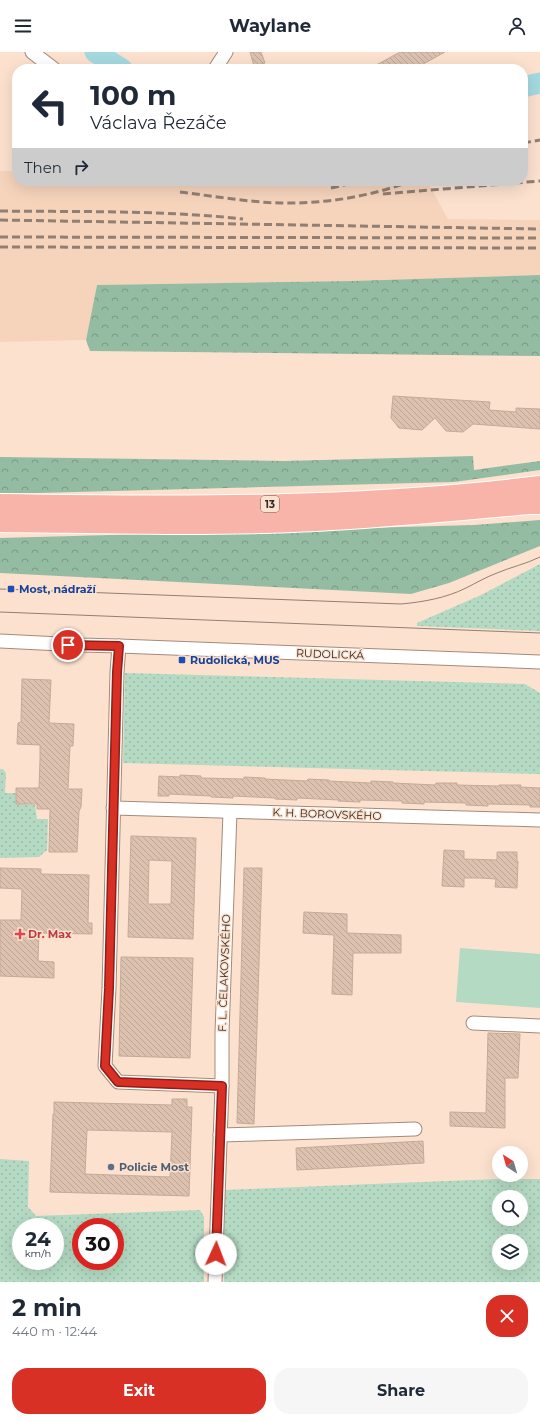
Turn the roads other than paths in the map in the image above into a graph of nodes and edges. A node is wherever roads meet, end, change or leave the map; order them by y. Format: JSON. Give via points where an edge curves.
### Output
{"nodes":[{"id":1,"x":32,"y":52,"type":"edge"},
{"id":2,"x":226,"y":52,"type":"edge"},
{"id":3,"x":48,"y":64,"type":"edge"},
{"id":4,"x":218,"y":64,"type":"edge"},
{"id":5,"x":537,"y":495,"type":"edge"},
{"id":6,"x":0,"y":504,"type":"edge"},
{"id":7,"x":0,"y":522,"type":"edge"},
{"id":8,"x":0,"y":640,"type":"edge"},
{"id":9,"x":119,"y":646,"type":"junction"},
{"id":10,"x":540,"y":662,"type":"edge"},
{"id":11,"x":113,"y":808,"type":"junction"},
{"id":12,"x":230,"y":812,"type":"junction"},
{"id":13,"x":540,"y":820,"type":"edge"},
{"id":14,"x":473,"y":1023,"type":"dead end"},
{"id":15,"x":540,"y":1026,"type":"edge"},
{"id":16,"x":222,"y":1086,"type":"junction"},
{"id":17,"x":415,"y":1129,"type":"dead end"},
{"id":18,"x":220,"y":1135,"type":"junction"},
{"id":19,"x":215,"y":1282,"type":"edge"}],
"edges":[{"from":1,"to":3,"type":"street"},
{"from":2,"to":4,"type":"street"},
{"from":5,"to":6,"type":"highway","number":"13","via":[[286,504]]},
{"from":5,"to":7,"type":"highway","number":"13","via":[[373,517],[294,522]]},
{"from":8,"to":9,"type":"street","name":"RUDOLICKÁ"},
{"from":9,"to":10,"type":"street","name":"RUDOLICKÁ"},
{"from":9,"to":11,"type":"street"},
{"from":11,"to":12,"type":"street","name":"K. H. BOROVSKÉHO"},
{"from":11,"to":16,"type":"street","via":[[105,1066],[118,1082]]},
{"from":12,"to":13,"type":"street","name":"K. H. BOROVSKÉHO"},
{"from":12,"to":16,"type":"street","name":"F. L. ČELAKOVSKÉHO"},
{"from":14,"to":15,"type":"street"},
{"from":16,"to":18,"type":"street","name":"F. L. ČELAKOVSKÉHO"},
{"from":17,"to":18,"type":"street"},
{"from":18,"to":19,"type":"street","name":"F. L. ČELAKOVSKÉHO"}]}
